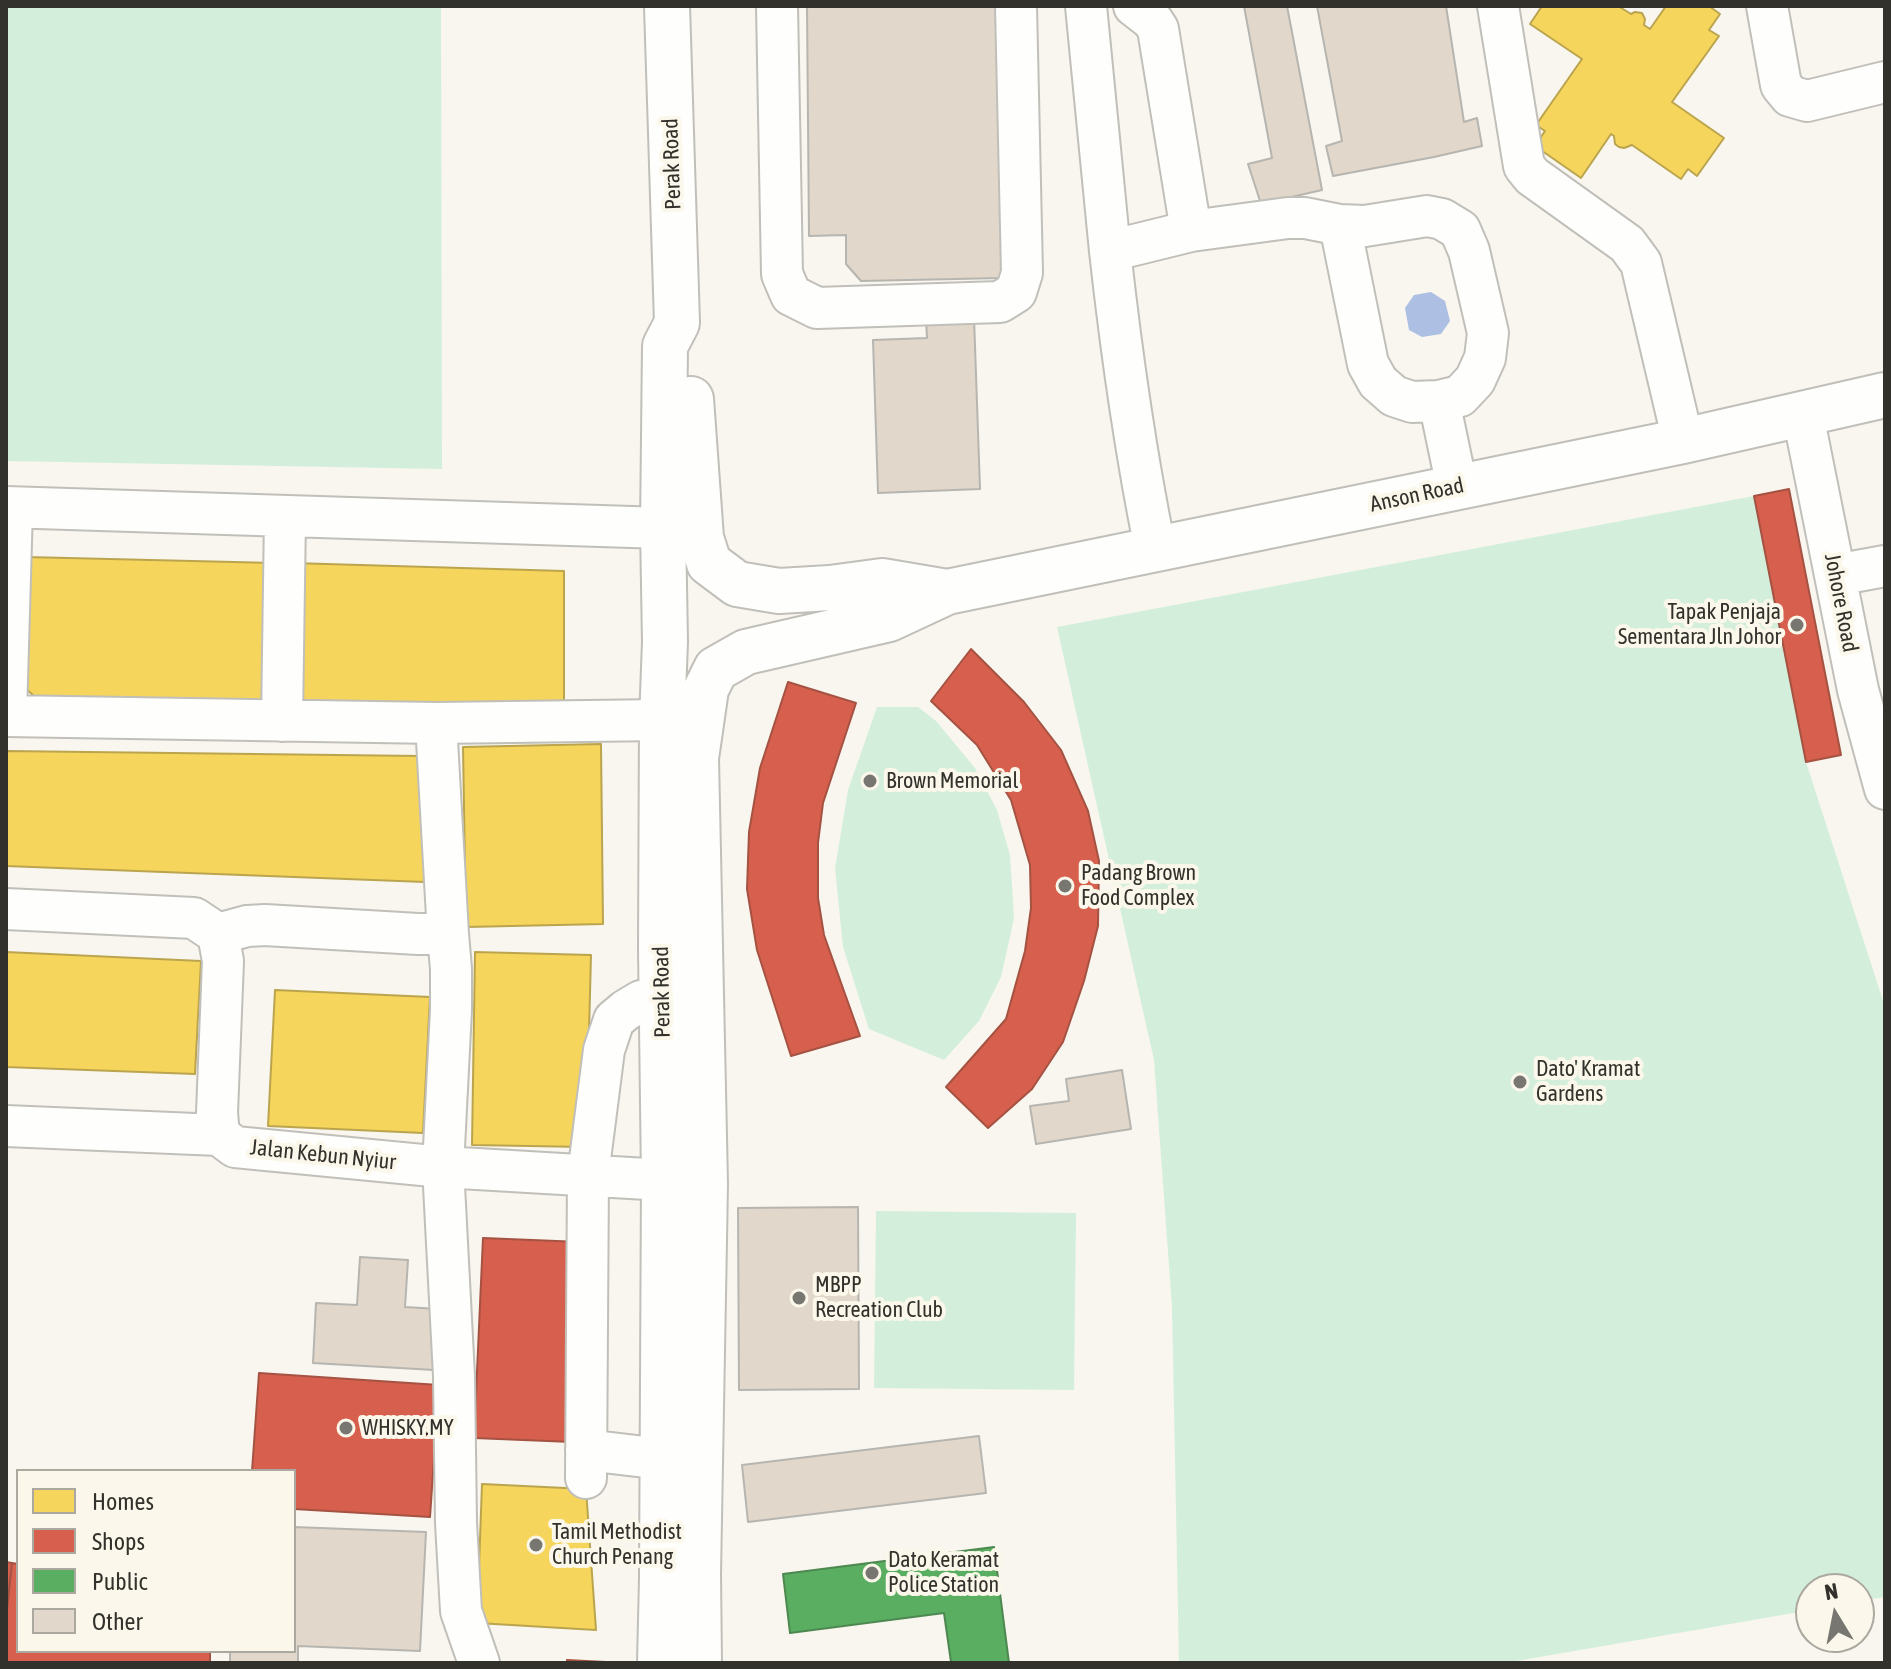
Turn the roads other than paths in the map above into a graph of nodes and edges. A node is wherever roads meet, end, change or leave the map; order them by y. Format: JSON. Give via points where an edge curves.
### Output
{"nodes":[{"id":1,"x":667,"y":6,"type":"edge"},
{"id":2,"x":777,"y":6,"type":"edge"},
{"id":3,"x":1016,"y":6,"type":"edge"},
{"id":4,"x":1498,"y":6,"type":"edge"},
{"id":5,"x":1767,"y":6,"type":"edge"},
{"id":6,"x":1138,"y":9,"type":"edge"},
{"id":7,"x":1087,"y":14,"type":"edge"},
{"id":8,"x":1885,"y":82,"type":"edge"},
{"id":9,"x":1340,"y":225,"type":"junction"},
{"id":10,"x":1191,"y":231,"type":"junction"},
{"id":11,"x":1110,"y":251,"type":"junction"},
{"id":12,"x":677,"y":323,"type":"junction"},
{"id":13,"x":1885,"y":395,"type":"edge"},
{"id":14,"x":1439,"y":401,"type":"junction"},
{"id":15,"x":1803,"y":415,"type":"junction"},
{"id":16,"x":1683,"y":441,"type":"junction"},
{"id":17,"x":1457,"y":487,"type":"junction"},
{"id":18,"x":9,"y":508,"type":"edge"},
{"id":19,"x":285,"y":516,"type":"junction"},
{"id":20,"x":663,"y":528,"type":"junction"},
{"id":21,"x":1155,"y":548,"type":"junction"},
{"id":22,"x":1885,"y":566,"type":"edge"},
{"id":23,"x":1836,"y":575,"type":"junction"},
{"id":24,"x":947,"y":592,"type":"junction"},
{"id":25,"x":6,"y":715,"type":"edge"},
{"id":26,"x":662,"y":720,"type":"junction"},
{"id":27,"x":282,"y":721,"type":"junction"},
{"id":28,"x":436,"y":723,"type":"junction"},
{"id":29,"x":1885,"y":789,"type":"edge"},
{"id":30,"x":6,"y":909,"type":"edge"},
{"id":31,"x":218,"y":934,"type":"junction"},
{"id":32,"x":448,"y":934,"type":"junction"},
{"id":33,"x":662,"y":999,"type":"junction"},
{"id":34,"x":6,"y":1126,"type":"edge"},
{"id":35,"x":219,"y":1135,"type":"junction"},
{"id":36,"x":443,"y":1167,"type":"junction"},
{"id":37,"x":691,"y":1167,"type":"junction"},
{"id":38,"x":588,"y":1175,"type":"junction"},
{"id":39,"x":662,"y":1459,"type":"junction"},
{"id":40,"x":479,"y":1663,"type":"edge"},
{"id":41,"x":660,"y":1663,"type":"edge"},
{"id":42,"x":699,"y":1663,"type":"edge"}],
"edges":[{"from":1,"to":12,"type":"main road","name":"Perak Road"},
{"from":2,"to":3,"type":"street","via":[[782,274],[791,295],[817,308],[1000,302],[1016,292],[1022,273]]},
{"from":4,"to":16,"type":"street","via":[[1524,166],[1627,244],[1641,263]]},
{"from":5,"to":8,"type":"street","via":[[1781,85],[1790,96],[1807,101]]},
{"from":6,"to":7,"type":"street"},
{"from":6,"to":10,"type":"street","via":[[1158,29]]},
{"from":7,"to":11,"type":"street"},
{"from":9,"to":10,"type":"street","via":[[1288,218]]},
{"from":9,"to":14,"type":"street","via":[[1368,364],[1378,382],[1412,402]]},
{"from":9,"to":14,"type":"street","via":[[1427,216],[1460,230],[1488,333],[1485,358],[1460,396]]},
{"from":10,"to":11,"type":"street"},
{"from":11,"to":21,"type":"street"},
{"from":12,"to":20,"type":"main road","name":"Perak Road","via":[[665,346]]},
{"from":12,"to":24,"type":"main road","name":"Perak Road","via":[[687,338],[701,538],[709,563],[737,584],[779,591],[882,581]]},
{"from":13,"to":15,"type":"main road","name":"Anson Road"},
{"from":14,"to":17,"type":"street"},
{"from":15,"to":16,"type":"main road","name":"Anson Road"},
{"from":15,"to":23,"type":"street","name":"Johore Road"},
{"from":16,"to":17,"type":"main road","name":"Anson Road"},
{"from":17,"to":21,"type":"main road","name":"Anson Road"},
{"from":18,"to":19,"type":"street"},
{"from":18,"to":25,"type":"street"},
{"from":19,"to":20,"type":"street"},
{"from":19,"to":27,"type":"street"},
{"from":20,"to":26,"type":"main road","name":"Perak Road"},
{"from":21,"to":24,"type":"main road","name":"Anson Road"},
{"from":22,"to":23,"type":"street"},
{"from":23,"to":29,"type":"street","name":"Johore Road","via":[[1858,690]]},
{"from":24,"to":37,"type":"main road","name":"Perak Road","via":[[889,619],[746,652],[716,669],[706,689],[696,758]]},
{"from":25,"to":27,"type":"street"},
{"from":26,"to":28,"type":"street"},
{"from":26,"to":33,"type":"main road","name":"Perak Road"},
{"from":27,"to":28,"type":"street"},
{"from":28,"to":32,"type":"street"},
{"from":30,"to":31,"type":"street","via":[[194,918]]},
{"from":31,"to":32,"type":"street","via":[[265,925]]},
{"from":31,"to":35,"type":"street","name":"Jalan Kebun Nyiur","via":[[223,961]]},
{"from":32,"to":36,"type":"street","via":[[451,1010]]},
{"from":33,"to":37,"type":"main road","name":"Perak Road"},
{"from":33,"to":38,"type":"street","via":[[641,1001],[614,1020],[604,1050]]},
{"from":34,"to":35,"type":"street"},
{"from":35,"to":36,"type":"street","name":"Jalan Kebun Nyiur","via":[[235,1147]]},
{"from":36,"to":38,"type":"street","name":"Jalan Kebun Nyiur"},
{"from":36,"to":40,"type":"street","via":[[461,1611]]},
{"from":37,"to":38,"type":"street","name":"Jalan Kebun Nyiur"},
{"from":37,"to":39,"type":"main road","name":"Perak Road"},
{"from":37,"to":42,"type":"main road","name":"Perak Road"},
{"from":38,"to":39,"type":"street","via":[[586,1464]]},
{"from":39,"to":41,"type":"main road","name":"Perak Road"}]}
